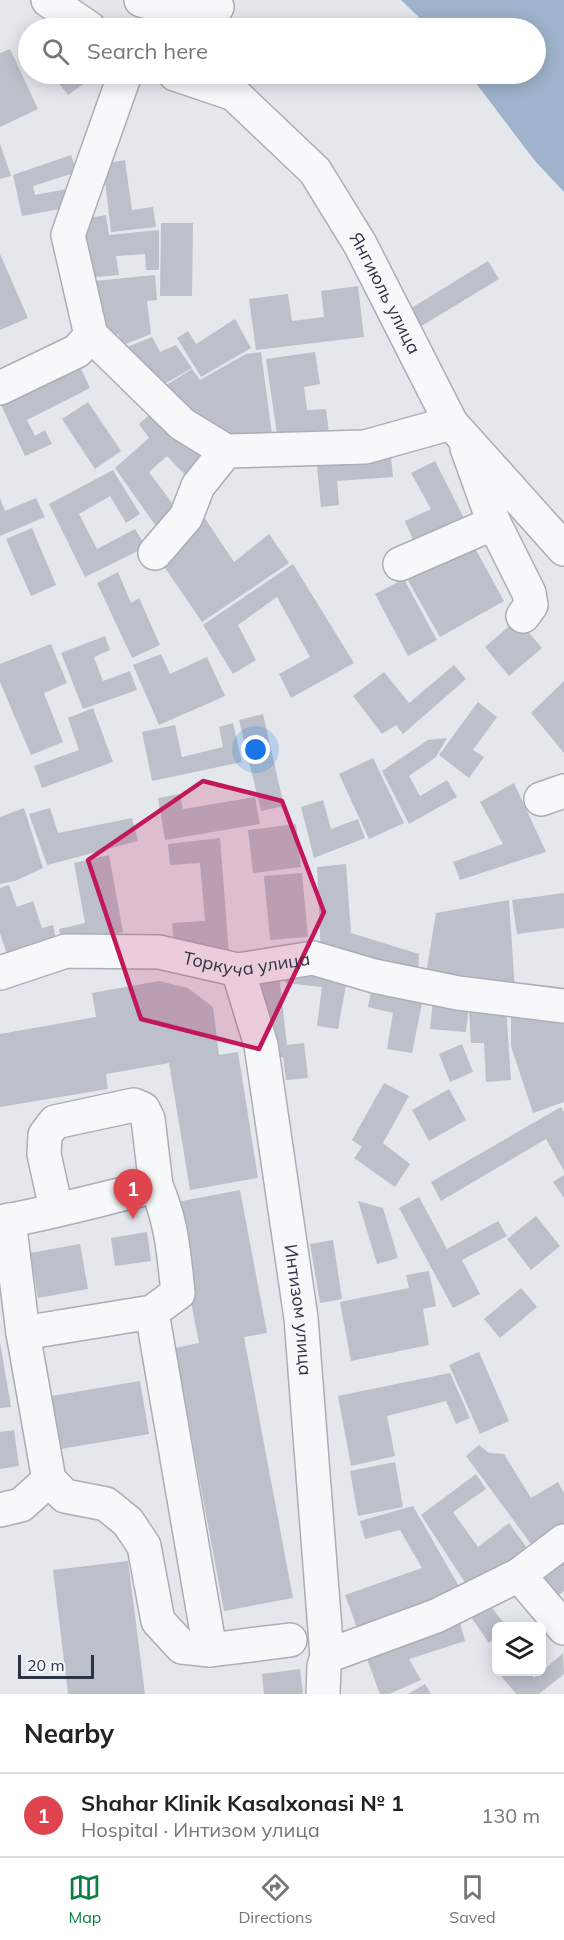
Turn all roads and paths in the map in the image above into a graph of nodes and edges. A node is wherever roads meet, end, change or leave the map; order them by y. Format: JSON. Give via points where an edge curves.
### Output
{"nodes":[{"id":1,"x":48,"y":0,"type":"edge"},
{"id":2,"x":141,"y":0,"type":"edge"},
{"id":3,"x":217,"y":7,"type":"dead end"},
{"id":4,"x":74,"y":18,"type":"edge"},
{"id":5,"x":121,"y":84,"type":"edge"},
{"id":6,"x":204,"y":84,"type":"edge"},
{"id":7,"x":91,"y":335,"type":"junction"},
{"id":8,"x":0,"y":388,"type":"edge"},
{"id":9,"x":457,"y":430,"type":"junction"},
{"id":10,"x":226,"y":451,"type":"junction"},
{"id":11,"x":494,"y":524,"type":"junction"},
{"id":12,"x":564,"y":549,"type":"edge"},
{"id":13,"x":155,"y":553,"type":"dead end"},
{"id":14,"x":400,"y":564,"type":"dead end"},
{"id":15,"x":523,"y":616,"type":"dead end"},
{"id":16,"x":238,"y":970,"type":"junction"},
{"id":17,"x":0,"y":973,"type":"edge"},
{"id":18,"x":564,"y":1006,"type":"edge"},
{"id":19,"x":156,"y":1186,"type":"junction"},
{"id":20,"x":56,"y":1209,"type":"junction"},
{"id":21,"x":5,"y":1221,"type":"edge"},
{"id":22,"x":152,"y":1312,"type":"junction"},
{"id":23,"x":23,"y":1333,"type":"junction"},
{"id":24,"x":49,"y":1480,"type":"junction"},
{"id":25,"x":0,"y":1510,"type":"edge"},
{"id":26,"x":564,"y":1541,"type":"edge"},
{"id":27,"x":519,"y":1575,"type":"junction"},
{"id":28,"x":564,"y":1628,"type":"edge"},
{"id":29,"x":290,"y":1640,"type":"dead end"},
{"id":30,"x":210,"y":1650,"type":"junction"},
{"id":31,"x":327,"y":1656,"type":"junction"},
{"id":32,"x":324,"y":1694,"type":"edge"}],
"edges":[{"from":1,"to":4,"type":"street"},
{"from":2,"to":3,"type":"street","via":[[175,9]]},
{"from":5,"to":7,"type":"street","via":[[68,235]]},
{"from":6,"to":9,"type":"street","name":"Янгиюль улица","via":[[234,94],[315,171],[360,244]]},
{"from":7,"to":8,"type":"street","via":[[77,351]]},
{"from":7,"to":10,"type":"street","via":[[182,424]]},
{"from":9,"to":10,"type":"street","via":[[365,447]]},
{"from":9,"to":11,"type":"street"},
{"from":9,"to":12,"type":"street","name":"Янгиюль улица"},
{"from":10,"to":13,"type":"street","via":[[198,486],[186,517]]},
{"from":11,"to":14,"type":"street"},
{"from":11,"to":15,"type":"street","via":[[530,593],[531,605]]},
{"from":16,"to":17,"type":"street","name":"Торкуча улица","via":[[159,952],[66,951]]},
{"from":16,"to":18,"type":"street","name":"Торкуча улица","via":[[312,958],[374,976],[458,993]]},
{"from":16,"to":31,"type":"street","name":"Интизом улица","via":[[261,1045],[301,1318]]},
{"from":19,"to":20,"type":"street"},
{"from":19,"to":20,"type":"street","via":[[148,1119],[143,1109],[134,1105],[55,1122],[45,1135],[44,1154]]},
{"from":19,"to":22,"type":"street","via":[[174,1246],[178,1293]]},
{"from":20,"to":21,"type":"street"},
{"from":21,"to":23,"type":"street"},
{"from":22,"to":23,"type":"street"},
{"from":22,"to":30,"type":"street"},
{"from":23,"to":24,"type":"street"},
{"from":24,"to":25,"type":"street","via":[[21,1505]]},
{"from":24,"to":30,"type":"street","via":[[65,1496],[106,1504],[128,1522],[144,1546],[158,1621],[182,1647]]},
{"from":26,"to":27,"type":"street"},
{"from":27,"to":28,"type":"street"},
{"from":27,"to":31,"type":"street","via":[[436,1616]]},
{"from":29,"to":30,"type":"street"},
{"from":31,"to":32,"type":"street","name":"Интизом улица"}]}
